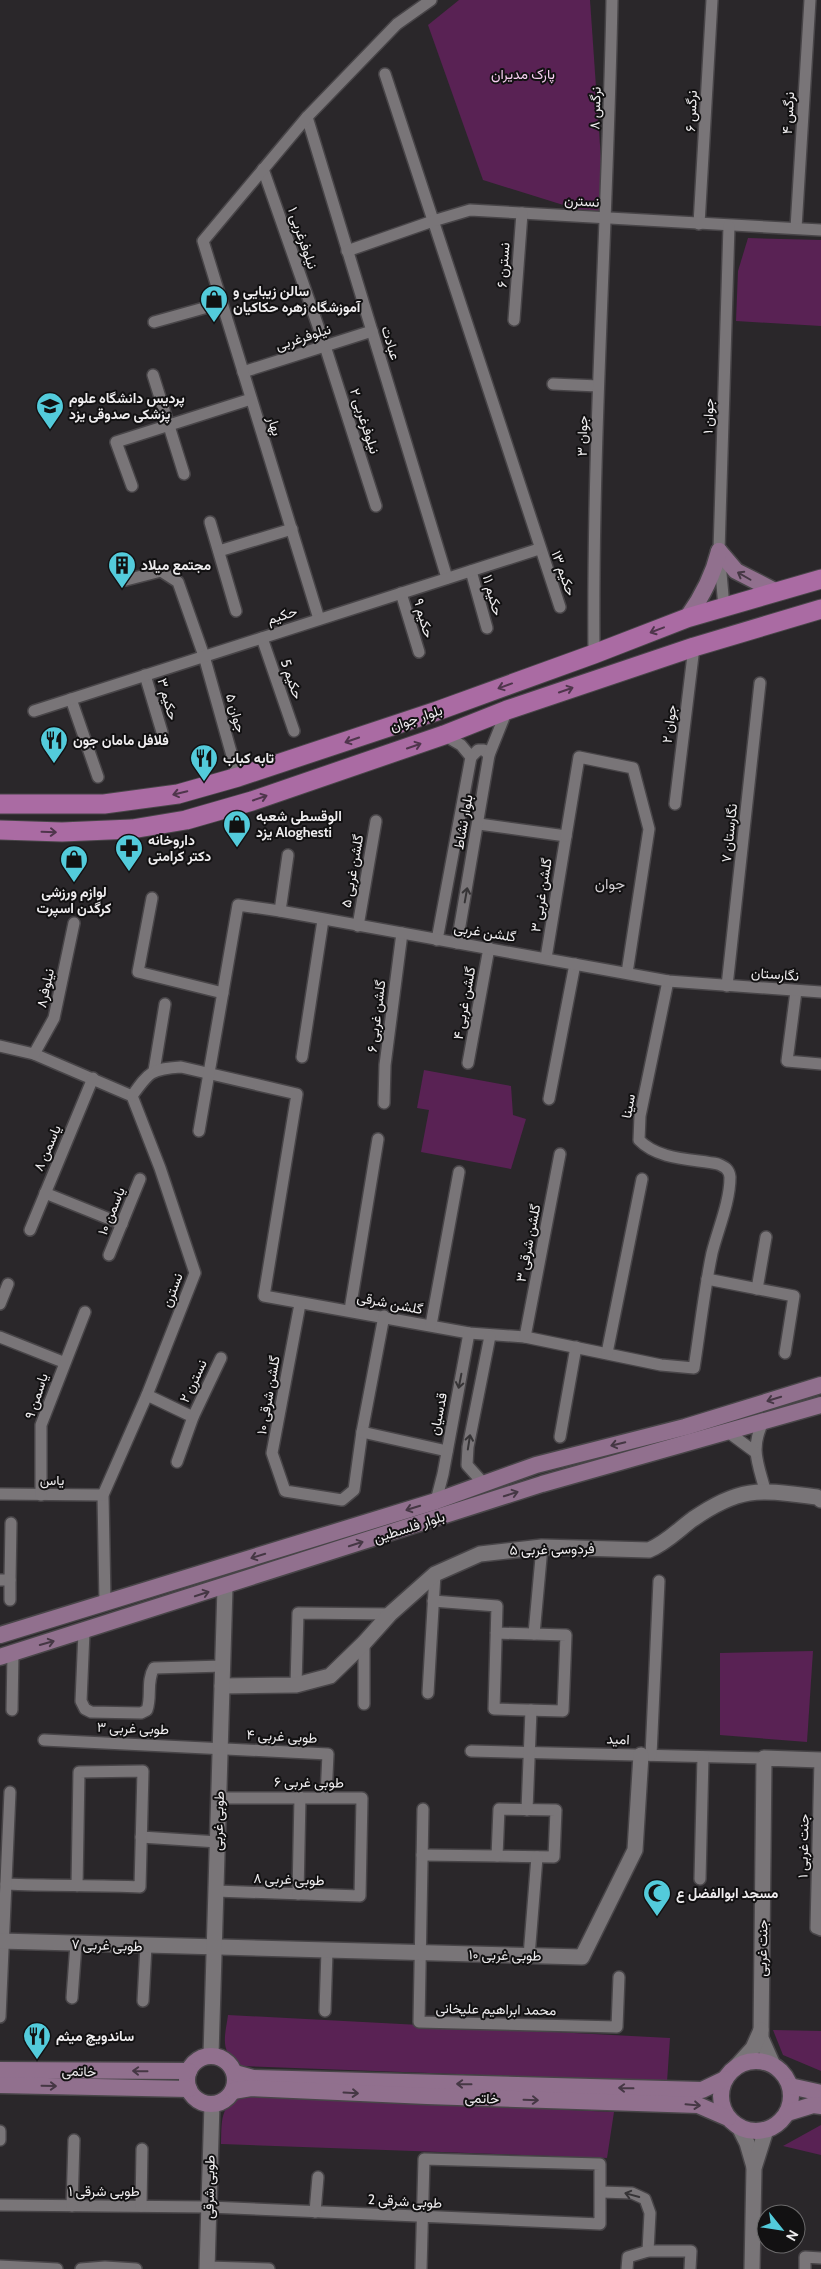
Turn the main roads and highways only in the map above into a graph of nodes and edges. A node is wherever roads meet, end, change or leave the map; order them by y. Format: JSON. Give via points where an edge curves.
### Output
{"nodes":[{"id":1,"x":821,"y":579,"type":"edge"},
{"id":2,"x":776,"y":592,"type":"junction"},
{"id":3,"x":724,"y":607,"type":"junction"},
{"id":4,"x":821,"y":609,"type":"edge"},
{"id":5,"x":688,"y":618,"type":"junction"},
{"id":6,"x":735,"y":635,"type":"junction"},
{"id":7,"x":0,"y":804,"type":"edge"},
{"id":8,"x":0,"y":830,"type":"edge"},
{"id":9,"x":821,"y":1385,"type":"edge"},
{"id":10,"x":821,"y":1405,"type":"edge"},
{"id":11,"x":536,"y":1465,"type":"junction"},
{"id":12,"x":542,"y":1484,"type":"junction"},
{"id":13,"x":0,"y":1635,"type":"edge"},
{"id":14,"x":7,"y":1655,"type":"edge"},
{"id":15,"x":0,"y":2070,"type":"edge"},
{"id":16,"x":189,"y":2070,"type":"junction"},
{"id":17,"x":235,"y":2073,"type":"junction"},
{"id":18,"x":730,"y":2074,"type":"junction"},
{"id":19,"x":0,"y":2085,"type":"edge"},
{"id":20,"x":790,"y":2086,"type":"junction"},
{"id":21,"x":189,"y":2089,"type":"junction"},
{"id":22,"x":233,"y":2091,"type":"junction"},
{"id":23,"x":821,"y":2093,"type":"edge"},
{"id":24,"x":821,"y":2106,"type":"edge"},
{"id":25,"x":787,"y":2113,"type":"junction"},
{"id":26,"x":734,"y":2122,"type":"junction"}],
"edges":[{"from":1,"to":2,"type":"main road","name":"بلوار جوان"},
{"from":2,"to":3,"type":"main road","name":"بلوار جوان"},
{"from":2,"to":5,"type":"main road","one_way":true,"via":[[736,571],[719,552],[703,595]]},
{"from":3,"to":5,"type":"main road","name":"بلوار جوان"},
{"from":3,"to":6,"type":"main road"},
{"from":4,"to":6,"type":"main road","name":"بلوار جوان"},
{"from":5,"to":7,"type":"main road","name":"بلوار جوان","one_way":true,"via":[[437,711],[178,794],[104,804]]},
{"from":8,"to":6,"type":"main road","name":"بلوار جوان","one_way":true,"via":[[132,829],[186,820],[252,801],[508,710]]},
{"from":9,"to":11,"type":"main road","name":"بلوار فلسطین","one_way":true,"via":[[685,1427]]},
{"from":10,"to":12,"type":"main road","name":"بلوار فلسطین"},
{"from":11,"to":12,"type":"main road"},
{"from":11,"to":13,"type":"main road","name":"بلوار فلسطین","one_way":true,"via":[[436,1501]]},
{"from":14,"to":12,"type":"main road","name":"بلوار فلسطین","one_way":true},
{"from":16,"to":15,"type":"main road","name":"خاتمی","one_way":true},
{"from":16,"to":17,"type":"main road","via":[[198,2060],[212,2055],[226,2060]]},
{"from":16,"to":21,"type":"main road"},
{"from":18,"to":17,"type":"main road","name":"خاتمی","one_way":true,"via":[[702,2090],[253,2078]]},
{"from":17,"to":22,"type":"main road"},
{"from":18,"to":20,"type":"main road","via":[[753,2061],[764,2062],[781,2071]]},
{"from":18,"to":26,"type":"main road","via":[[721,2099]]},
{"from":19,"to":21,"type":"main road","name":"خاتمی","one_way":true},
{"from":20,"to":23,"type":"main road"},
{"from":20,"to":25,"type":"main road"},
{"from":21,"to":22,"type":"main road","via":[[198,2100],[212,2104],[224,2101]]},
{"from":22,"to":26,"type":"main road","name":"خاتمی","one_way":true,"via":[[250,2088],[698,2105]]},
{"from":24,"to":25,"type":"main road","via":[[813,2105]]},
{"from":25,"to":26,"type":"main road","via":[[766,2130],[748,2130]]}]}
